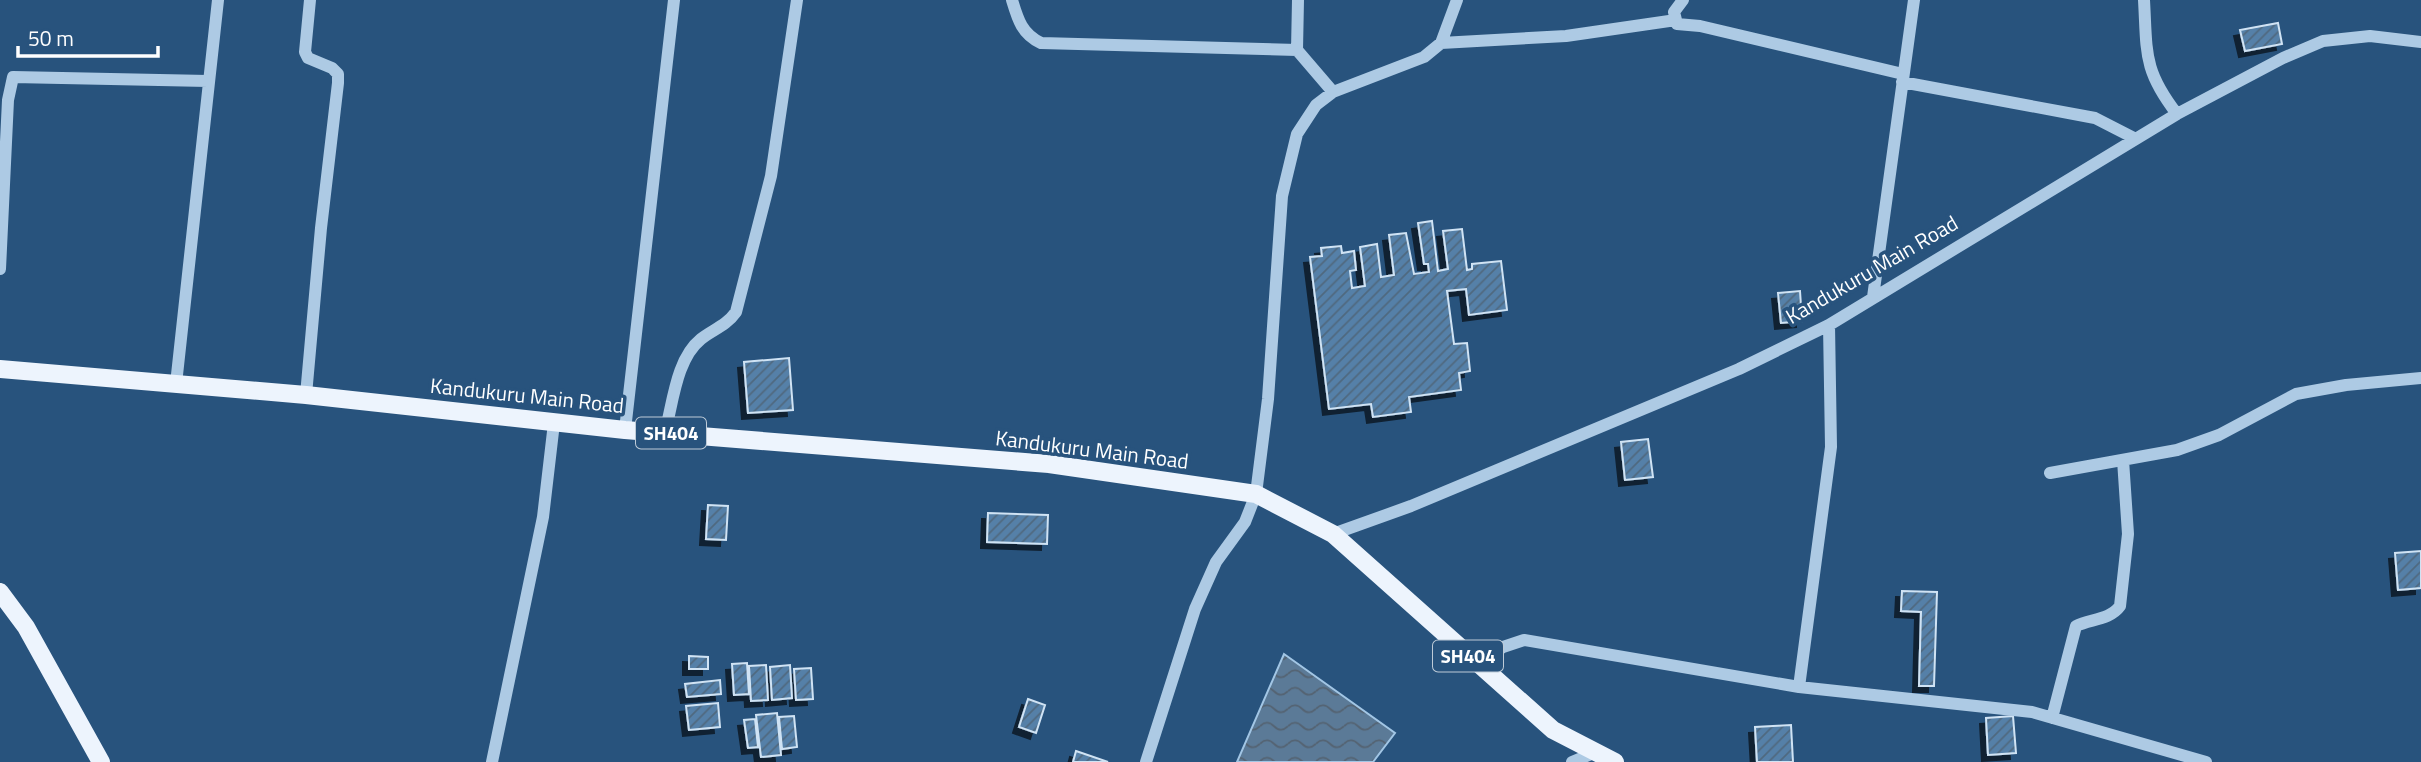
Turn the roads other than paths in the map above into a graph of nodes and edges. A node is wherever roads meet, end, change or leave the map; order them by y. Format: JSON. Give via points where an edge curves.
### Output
{"nodes":[{"id":1,"x":218,"y":0,"type":"edge"},
{"id":2,"x":310,"y":0,"type":"edge"},
{"id":3,"x":674,"y":0,"type":"edge"},
{"id":4,"x":797,"y":0,"type":"edge"},
{"id":5,"x":1012,"y":0,"type":"edge"},
{"id":6,"x":1298,"y":0,"type":"edge"},
{"id":7,"x":1457,"y":0,"type":"edge"},
{"id":8,"x":1683,"y":0,"type":"edge"},
{"id":9,"x":1914,"y":0,"type":"edge"},
{"id":10,"x":2144,"y":0,"type":"edge"},
{"id":11,"x":1676,"y":20,"type":"junction"},
{"id":12,"x":2421,"y":42,"type":"edge"},
{"id":13,"x":1441,"y":43,"type":"junction"},
{"id":14,"x":1297,"y":50,"type":"junction"},
{"id":15,"x":1903,"y":78,"type":"junction"},
{"id":16,"x":208,"y":81,"type":"junction"},
{"id":17,"x":1333,"y":92,"type":"junction"},
{"id":18,"x":2177,"y":114,"type":"junction"},
{"id":19,"x":2137,"y":139,"type":"junction"},
{"id":20,"x":0,"y":269,"type":"edge"},
{"id":21,"x":1873,"y":296,"type":"junction"},
{"id":22,"x":1829,"y":325,"type":"junction"},
{"id":23,"x":0,"y":369,"type":"edge"},
{"id":24,"x":2421,"y":378,"type":"edge"},
{"id":25,"x":176,"y":384,"type":"junction"},
{"id":26,"x":306,"y":395,"type":"junction"},
{"id":27,"x":554,"y":424,"type":"junction"},
{"id":28,"x":625,"y":430,"type":"junction"},
{"id":29,"x":666,"y":432,"type":"junction"},
{"id":30,"x":2123,"y":460,"type":"junction"},
{"id":31,"x":2050,"y":473,"type":"dead end"},
{"id":32,"x":1256,"y":495,"type":"junction"},
{"id":33,"x":1333,"y":534,"type":"junction"},
{"id":34,"x":0,"y":592,"type":"edge"},
{"id":35,"x":1477,"y":664,"type":"junction"},
{"id":36,"x":1799,"y":687,"type":"junction"},
{"id":37,"x":2053,"y":718,"type":"junction"},
{"id":38,"x":1596,"y":752,"type":"junction"},
{"id":39,"x":101,"y":762,"type":"edge"},
{"id":40,"x":492,"y":762,"type":"edge"},
{"id":41,"x":1146,"y":762,"type":"edge"},
{"id":42,"x":1572,"y":762,"type":"edge"},
{"id":43,"x":1613,"y":762,"type":"edge"},
{"id":44,"x":2206,"y":762,"type":"edge"}],
"edges":[{"from":1,"to":16,"type":"street"},
{"from":2,"to":26,"type":"street","via":[[305,52],[308,58],[332,68],[338,83]]},
{"from":3,"to":28,"type":"street"},
{"from":4,"to":29,"type":"street","via":[[771,176],[736,312],[690,352],[681,369]]},
{"from":5,"to":14,"type":"street","via":[[1028,37],[1041,43]]},
{"from":6,"to":14,"type":"street"},
{"from":7,"to":13,"type":"street"},
{"from":8,"to":11,"type":"street","via":[[1674,12]]},
{"from":9,"to":15,"type":"street"},
{"from":10,"to":18,"type":"street","via":[[2150,66],[2157,87]]},
{"from":11,"to":13,"type":"street","via":[[1566,36]]},
{"from":11,"to":15,"type":"street","via":[[1677,24]]},
{"from":12,"to":18,"type":"street","name":"Kandukuru Main Road","via":[[2370,36],[2323,41]]},
{"from":13,"to":17,"type":"street","via":[[1424,57]]},
{"from":14,"to":17,"type":"street"},
{"from":15,"to":19,"type":"street","via":[[2095,118]]},
{"from":15,"to":21,"type":"street"},
{"from":16,"to":20,"type":"street","via":[[13,77]]},
{"from":16,"to":25,"type":"street"},
{"from":17,"to":32,"type":"street","via":[[1316,105],[1297,134],[1282,196],[1268,399]]},
{"from":18,"to":19,"type":"street","name":"Kandukuru Main Road"},
{"from":19,"to":21,"type":"street","name":"Kandukuru Main Road"},
{"from":21,"to":22,"type":"street","name":"Kandukuru Main Road"},
{"from":22,"to":33,"type":"street","name":"Kandukuru Main Road","via":[[1739,369]]},
{"from":22,"to":36,"type":"street","via":[[1830,447]]},
{"from":23,"to":25,"type":"main road","name":"Kandukuru Main Road","number":"SH404"},
{"from":24,"to":30,"type":"street","via":[[2296,394],[2219,435],[2177,450]]},
{"from":25,"to":26,"type":"main road","name":"Kandukuru Main Road","number":"SH404"},
{"from":26,"to":27,"type":"main road","name":"Kandukuru Main Road","number":"SH404"},
{"from":27,"to":28,"type":"main road","name":"Kandukuru Main Road","number":"SH404"},
{"from":27,"to":40,"type":"street","via":[[543,517]]},
{"from":28,"to":29,"type":"main road","name":"Kandukuru Main Road","number":"SH404"},
{"from":29,"to":32,"type":"main road","name":"Kandukuru Main Road","number":"SH404","via":[[1049,464]]},
{"from":30,"to":31,"type":"street"},
{"from":30,"to":37,"type":"street","via":[[2128,534],[2120,606],[2103,618],[2076,626]]},
{"from":32,"to":33,"type":"main road","name":"Kandukuru Main Road","number":"SH404"},
{"from":32,"to":41,"type":"street","via":[[1245,523],[1216,562],[1195,609]]},
{"from":33,"to":35,"type":"main road","name":"Kandukuru Main Road","number":"SH404"},
{"from":34,"to":39,"type":"main road","via":[[26,626]]},
{"from":35,"to":36,"type":"street","via":[[1524,640]]},
{"from":35,"to":38,"type":"main road","name":"Kandukuru Main Road","number":"SH404","via":[[1553,730]]},
{"from":36,"to":37,"type":"street","via":[[1985,705]]},
{"from":37,"to":44,"type":"street"},
{"from":38,"to":42,"type":"street"},
{"from":38,"to":43,"type":"main road","name":"Kandukuru Main Road","number":"SH404"}]}
